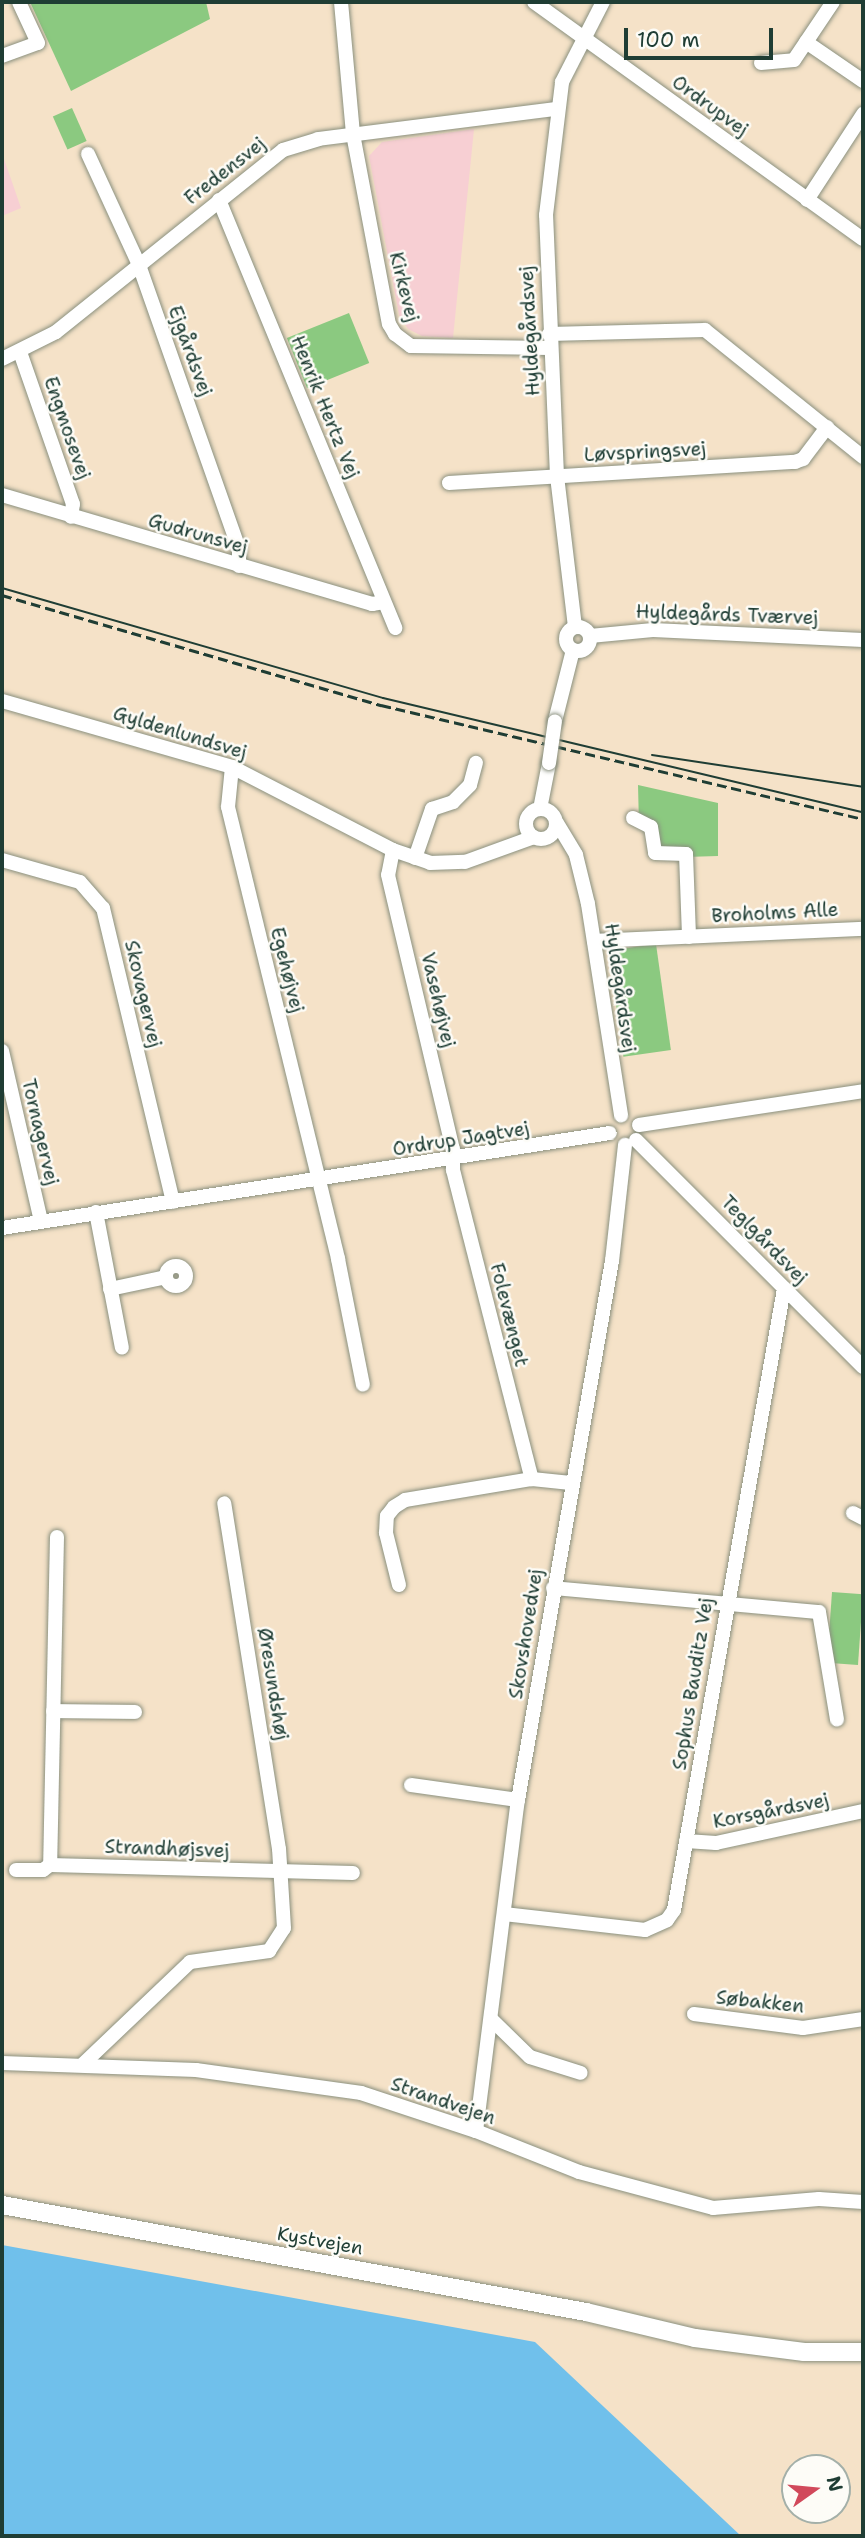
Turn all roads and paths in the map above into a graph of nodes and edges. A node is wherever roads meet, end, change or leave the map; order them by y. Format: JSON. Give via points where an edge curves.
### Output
{"nodes":[{"id":1,"x":19,"y":2,"type":"edge"},
{"id":2,"x":341,"y":2,"type":"edge"},
{"id":3,"x":534,"y":2,"type":"edge"},
{"id":4,"x":603,"y":2,"type":"edge"},
{"id":5,"x":833,"y":2,"type":"edge"},
{"id":6,"x":582,"y":37,"type":"junction"},
{"id":7,"x":806,"y":42,"type":"junction"},
{"id":8,"x":2,"y":57,"type":"edge"},
{"id":9,"x":761,"y":64,"type":"dead end"},
{"id":10,"x":863,"y":81,"type":"edge"},
{"id":11,"x":555,"y":109,"type":"junction"},
{"id":12,"x":863,"y":114,"type":"edge"},
{"id":13,"x":353,"y":134,"type":"junction"},
{"id":14,"x":88,"y":154,"type":"dead end"},
{"id":15,"x":219,"y":200,"type":"junction"},
{"id":16,"x":807,"y":200,"type":"junction"},
{"id":17,"x":863,"y":239,"type":"edge"},
{"id":18,"x":139,"y":265,"type":"junction"},
{"id":19,"x":550,"y":341,"type":"junction"},
{"id":20,"x":20,"y":352,"type":"junction"},
{"id":21,"x":2,"y":359,"type":"edge"},
{"id":22,"x":827,"y":427,"type":"junction"},
{"id":23,"x":863,"y":457,"type":"edge"},
{"id":24,"x":557,"y":476,"type":"junction"},
{"id":25,"x":449,"y":483,"type":"dead end"},
{"id":26,"x":2,"y":495,"type":"edge"},
{"id":27,"x":72,"y":517,"type":"junction"},
{"id":28,"x":239,"y":566,"type":"junction"},
{"id":29,"x":384,"y":602,"type":"junction"},
{"id":30,"x":575,"y":627,"type":"junction"},
{"id":31,"x":395,"y":628,"type":"dead end"},
{"id":32,"x":590,"y":636,"type":"junction"},
{"id":33,"x":863,"y":640,"type":"edge"},
{"id":34,"x":573,"y":650,"type":"junction"},
{"id":35,"x":2,"y":701,"type":"edge"},
{"id":36,"x":476,"y":763,"type":"dead end"},
{"id":37,"x":232,"y":767,"type":"junction"},
{"id":38,"x":633,"y":818,"type":"dead end"},
{"id":39,"x":549,"y":820,"type":"junction"},
{"id":40,"x":530,"y":832,"type":"junction"},
{"id":41,"x":393,"y":850,"type":"junction"},
{"id":42,"x":415,"y":858,"type":"junction"},
{"id":43,"x":2,"y":860,"type":"edge"},
{"id":44,"x":863,"y":929,"type":"edge"},
{"id":45,"x":689,"y":937,"type":"junction"},
{"id":46,"x":594,"y":941,"type":"junction"},
{"id":47,"x":2,"y":1051,"type":"edge"},
{"id":48,"x":863,"y":1091,"type":"edge"},
{"id":49,"x":621,"y":1115,"type":"junction"},
{"id":50,"x":639,"y":1125,"type":"junction"},
{"id":51,"x":610,"y":1133,"type":"junction"},
{"id":52,"x":630,"y":1143,"type":"junction"},
{"id":53,"x":453,"y":1160,"type":"junction"},
{"id":54,"x":318,"y":1181,"type":"junction"},
{"id":55,"x":173,"y":1202,"type":"junction"},
{"id":56,"x":96,"y":1212,"type":"junction"},
{"id":57,"x":41,"y":1221,"type":"junction"},
{"id":58,"x":2,"y":1228,"type":"edge"},
{"id":59,"x":166,"y":1277,"type":"dead end"},
{"id":60,"x":110,"y":1289,"type":"junction"},
{"id":61,"x":783,"y":1289,"type":"junction"},
{"id":62,"x":122,"y":1348,"type":"dead end"},
{"id":63,"x":863,"y":1367,"type":"edge"},
{"id":64,"x":363,"y":1385,"type":"dead end"},
{"id":65,"x":532,"y":1479,"type":"junction"},
{"id":66,"x":571,"y":1483,"type":"junction"},
{"id":67,"x":223,"y":1503,"type":"dead end"},
{"id":68,"x":57,"y":1537,"type":"dead end"},
{"id":69,"x":399,"y":1585,"type":"dead end"},
{"id":70,"x":553,"y":1588,"type":"junction"},
{"id":71,"x":726,"y":1603,"type":"junction"},
{"id":72,"x":53,"y":1711,"type":"junction"},
{"id":73,"x":135,"y":1712,"type":"dead end"},
{"id":74,"x":837,"y":1719,"type":"dead end"},
{"id":75,"x":411,"y":1785,"type":"dead end"},
{"id":76,"x":518,"y":1800,"type":"junction"},
{"id":77,"x":863,"y":1811,"type":"edge"},
{"id":78,"x":686,"y":1841,"type":"junction"},
{"id":79,"x":50,"y":1864,"type":"junction"},
{"id":80,"x":16,"y":1870,"type":"dead end"},
{"id":81,"x":282,"y":1871,"type":"junction"},
{"id":82,"x":353,"y":1873,"type":"dead end"},
{"id":83,"x":504,"y":1914,"type":"junction"},
{"id":84,"x":694,"y":2014,"type":"dead end"},
{"id":85,"x":491,"y":2019,"type":"junction"},
{"id":86,"x":863,"y":2019,"type":"edge"},
{"id":87,"x":2,"y":2063,"type":"edge"},
{"id":88,"x":82,"y":2065,"type":"junction"},
{"id":89,"x":581,"y":2073,"type":"dead end"},
{"id":90,"x":476,"y":2131,"type":"junction"},
{"id":91,"x":863,"y":2202,"type":"edge"},
{"id":92,"x":2,"y":2205,"type":"edge"},
{"id":93,"x":2,"y":2216,"type":"edge"},
{"id":94,"x":629,"y":2323,"type":"junction"},
{"id":95,"x":863,"y":2342,"type":"edge"},
{"id":96,"x":766,"y":2346,"type":"junction"},
{"id":97,"x":863,"y":2352,"type":"edge"}],
"edges":[{"from":1,"to":8,"type":"street","via":[[38,43]]},
{"from":2,"to":13,"type":"street","name":"Kirkevej"},
{"from":3,"to":6,"type":"street","name":"Ordrupvej"},
{"from":4,"to":6,"type":"street","name":"Hyldegårdsvej"},
{"from":5,"to":7,"type":"street"},
{"from":6,"to":11,"type":"street","name":"Hyldegårdsvej"},
{"from":6,"to":16,"type":"street","name":"Ordrupvej"},
{"from":7,"to":9,"type":"street","via":[[793,60]]},
{"from":7,"to":10,"type":"street"},
{"from":11,"to":13,"type":"street","name":"Fredensvej"},
{"from":11,"to":19,"type":"street","name":"Hyldegårdsvej","via":[[545,246]]},
{"from":12,"to":16,"type":"street"},
{"from":13,"to":15,"type":"street","name":"Fredensvej","via":[[283,150]]},
{"from":13,"to":19,"type":"street","name":"Kirkevej","via":[[389,324],[402,341],[411,346]]},
{"from":14,"to":18,"type":"street","name":"Ejgårdsvej"},
{"from":15,"to":18,"type":"street","name":"Fredensvej"},
{"from":15,"to":29,"type":"street","name":"Henrik Hertz Vej"},
{"from":16,"to":17,"type":"street","name":"Ordrupvej"},
{"from":18,"to":20,"type":"street","name":"Fredensvej","via":[[56,332]]},
{"from":18,"to":28,"type":"street","name":"Ejgårdsvej","via":[[239,548]]},
{"from":19,"to":22,"type":"street","name":"Kirkevej","via":[[699,328]]},
{"from":19,"to":24,"type":"street","name":"Hyldegårdsvej"},
{"from":20,"to":21,"type":"street","name":"Fredensvej"},
{"from":20,"to":27,"type":"street","name":"Engmosevej","via":[[73,503]]},
{"from":22,"to":23,"type":"street","name":"Kirkevej"},
{"from":22,"to":24,"type":"street","name":"Løvspringsvej","via":[[795,463]]},
{"from":24,"to":25,"type":"street","name":"Løvspringsvej"},
{"from":24,"to":30,"type":"street","name":"Hyldegårdsvej"},
{"from":26,"to":27,"type":"street","name":"Gudrunsvej"},
{"from":27,"to":28,"type":"street","name":"Gudrunsvej"},
{"from":28,"to":29,"type":"street","name":"Gudrunsvej","via":[[372,604]]},
{"from":29,"to":31,"type":"street","name":"Henrik Hertz Vej"},
{"from":30,"to":32,"type":"street","via":[[586,629]]},
{"from":30,"to":34,"type":"street","via":[[567,636]]},
{"from":32,"to":33,"type":"street","name":"Hyldegårds Tværvej","via":[[653,630]]},
{"from":32,"to":34,"type":"street","via":[[586,648]]},
{"from":34,"to":39,"type":"street","bridge":true,"via":[[549,763]]},
{"from":35,"to":37,"type":"street","name":"Gyldenlundsvej"},
{"from":36,"to":42,"type":"street","via":[[470,785],[453,802],[432,809]]},
{"from":37,"to":41,"type":"street","name":"Gyldenlundsvej"},
{"from":37,"to":54,"type":"street","name":"Egehøjvej","via":[[228,807]]},
{"from":38,"to":45,"type":"street","name":"Broholms Alle","via":[[651,827],[655,853],[685,854]]},
{"from":39,"to":40,"type":"street","name":"Gyldenlundsvej"},
{"from":39,"to":40,"type":"street","via":[[528,816]]},
{"from":39,"to":46,"type":"street","name":"Hyldegårdsvej","via":[[578,869]]},
{"from":40,"to":42,"type":"street","name":"Gyldenlundsvej","via":[[503,849],[447,864]]},
{"from":41,"to":42,"type":"street","name":"Gyldenlundsvej"},
{"from":41,"to":53,"type":"street","name":"Vasehøjvej","via":[[388,876]]},
{"from":43,"to":55,"type":"street","name":"Skovagervej","via":[[79,882],[98,897]]},
{"from":44,"to":45,"type":"street","name":"Broholms Alle"},
{"from":45,"to":46,"type":"street","name":"Broholms Alle"},
{"from":46,"to":49,"type":"street","name":"Hyldegårdsvej"},
{"from":47,"to":57,"type":"street","name":"Tornagervej"},
{"from":48,"to":50,"type":"street"},
{"from":49,"to":50,"type":"street","via":[[632,1116]]},
{"from":49,"to":51,"type":"street","via":[[611,1122]]},
{"from":50,"to":52,"type":"street"},
{"from":51,"to":52,"type":"street"},
{"from":51,"to":53,"type":"street","name":"Ordrup Jagtvej"},
{"from":52,"to":61,"type":"street","name":"Teglgårdsvej","via":[[734,1234]]},
{"from":52,"to":66,"type":"street","name":"Skovshovedvej"},
{"from":53,"to":54,"type":"street","name":"Ordrup Jagtvej"},
{"from":53,"to":65,"type":"street","name":"Folevænget"},
{"from":54,"to":55,"type":"street","name":"Ordrup Jagtvej"},
{"from":54,"to":64,"type":"street"},
{"from":55,"to":56,"type":"street","name":"Ordrup Jagtvej"},
{"from":56,"to":57,"type":"street","name":"Ordrup Jagtvej"},
{"from":56,"to":60,"type":"street"},
{"from":57,"to":58,"type":"street","name":"Ordrup Jagtvej"},
{"from":59,"to":60,"type":"street"},
{"from":60,"to":62,"type":"street"},
{"from":61,"to":63,"type":"street","name":"Teglgårdsvej"},
{"from":61,"to":71,"type":"street","name":"Sophus Bauditz Vej"},
{"from":65,"to":66,"type":"street"},
{"from":65,"to":69,"type":"street","via":[[405,1500],[394,1507],[387,1517],[387,1533]]},
{"from":66,"to":70,"type":"street","name":"Skovshovedvej"},
{"from":67,"to":81,"type":"street","name":"Øresundshøj"},
{"from":68,"to":72,"type":"street"},
{"from":70,"to":71,"type":"street"},
{"from":70,"to":76,"type":"street","name":"Skovshovedvej"},
{"from":71,"to":74,"type":"street","via":[[819,1612]]},
{"from":71,"to":78,"type":"street","name":"Sophus Bauditz Vej"},
{"from":72,"to":73,"type":"street"},
{"from":72,"to":79,"type":"street"},
{"from":75,"to":76,"type":"street"},
{"from":76,"to":83,"type":"street","name":"Skovshovedvej"},
{"from":77,"to":78,"type":"street","name":"Korsgårdsvej","via":[[716,1843]]},
{"from":78,"to":83,"type":"street","name":"Sophus Bauditz Vej","via":[[674,1910],[658,1926],[645,1930]]},
{"from":79,"to":80,"type":"street","name":"Strandhøjsvej","via":[[43,1870]]},
{"from":79,"to":81,"type":"street","name":"Strandhøjsvej"},
{"from":81,"to":82,"type":"street"},
{"from":81,"to":88,"type":"street","name":"Øresundshøj","via":[[284,1928],[269,1951],[190,1962]]},
{"from":83,"to":85,"type":"street","name":"Skovshovedvej"},
{"from":84,"to":86,"type":"street","name":"Søbakken","via":[[803,2028]]},
{"from":85,"to":89,"type":"street","via":[[530,2057]]},
{"from":85,"to":90,"type":"street","name":"Skovshovedvej"},
{"from":87,"to":88,"type":"street","name":"Strandvejen"},
{"from":88,"to":90,"type":"street","name":"Strandvejen","via":[[276,2078],[361,2094]]},
{"from":90,"to":91,"type":"street","name":"Strandvejen","via":[[579,2172],[713,2208],[819,2199]]},
{"from":92,"to":94,"type":"main road","name":"Kystvejen"},
{"from":93,"to":94,"type":"main road","name":"Kystvejen","via":[[584,2323]]},
{"from":94,"to":96,"type":"main road","name":"Kystvejen"},
{"from":95,"to":96,"type":"main road","name":"Kystvejen"},
{"from":96,"to":97,"type":"main road","name":"Kystvejen","via":[[804,2352]]}]}
